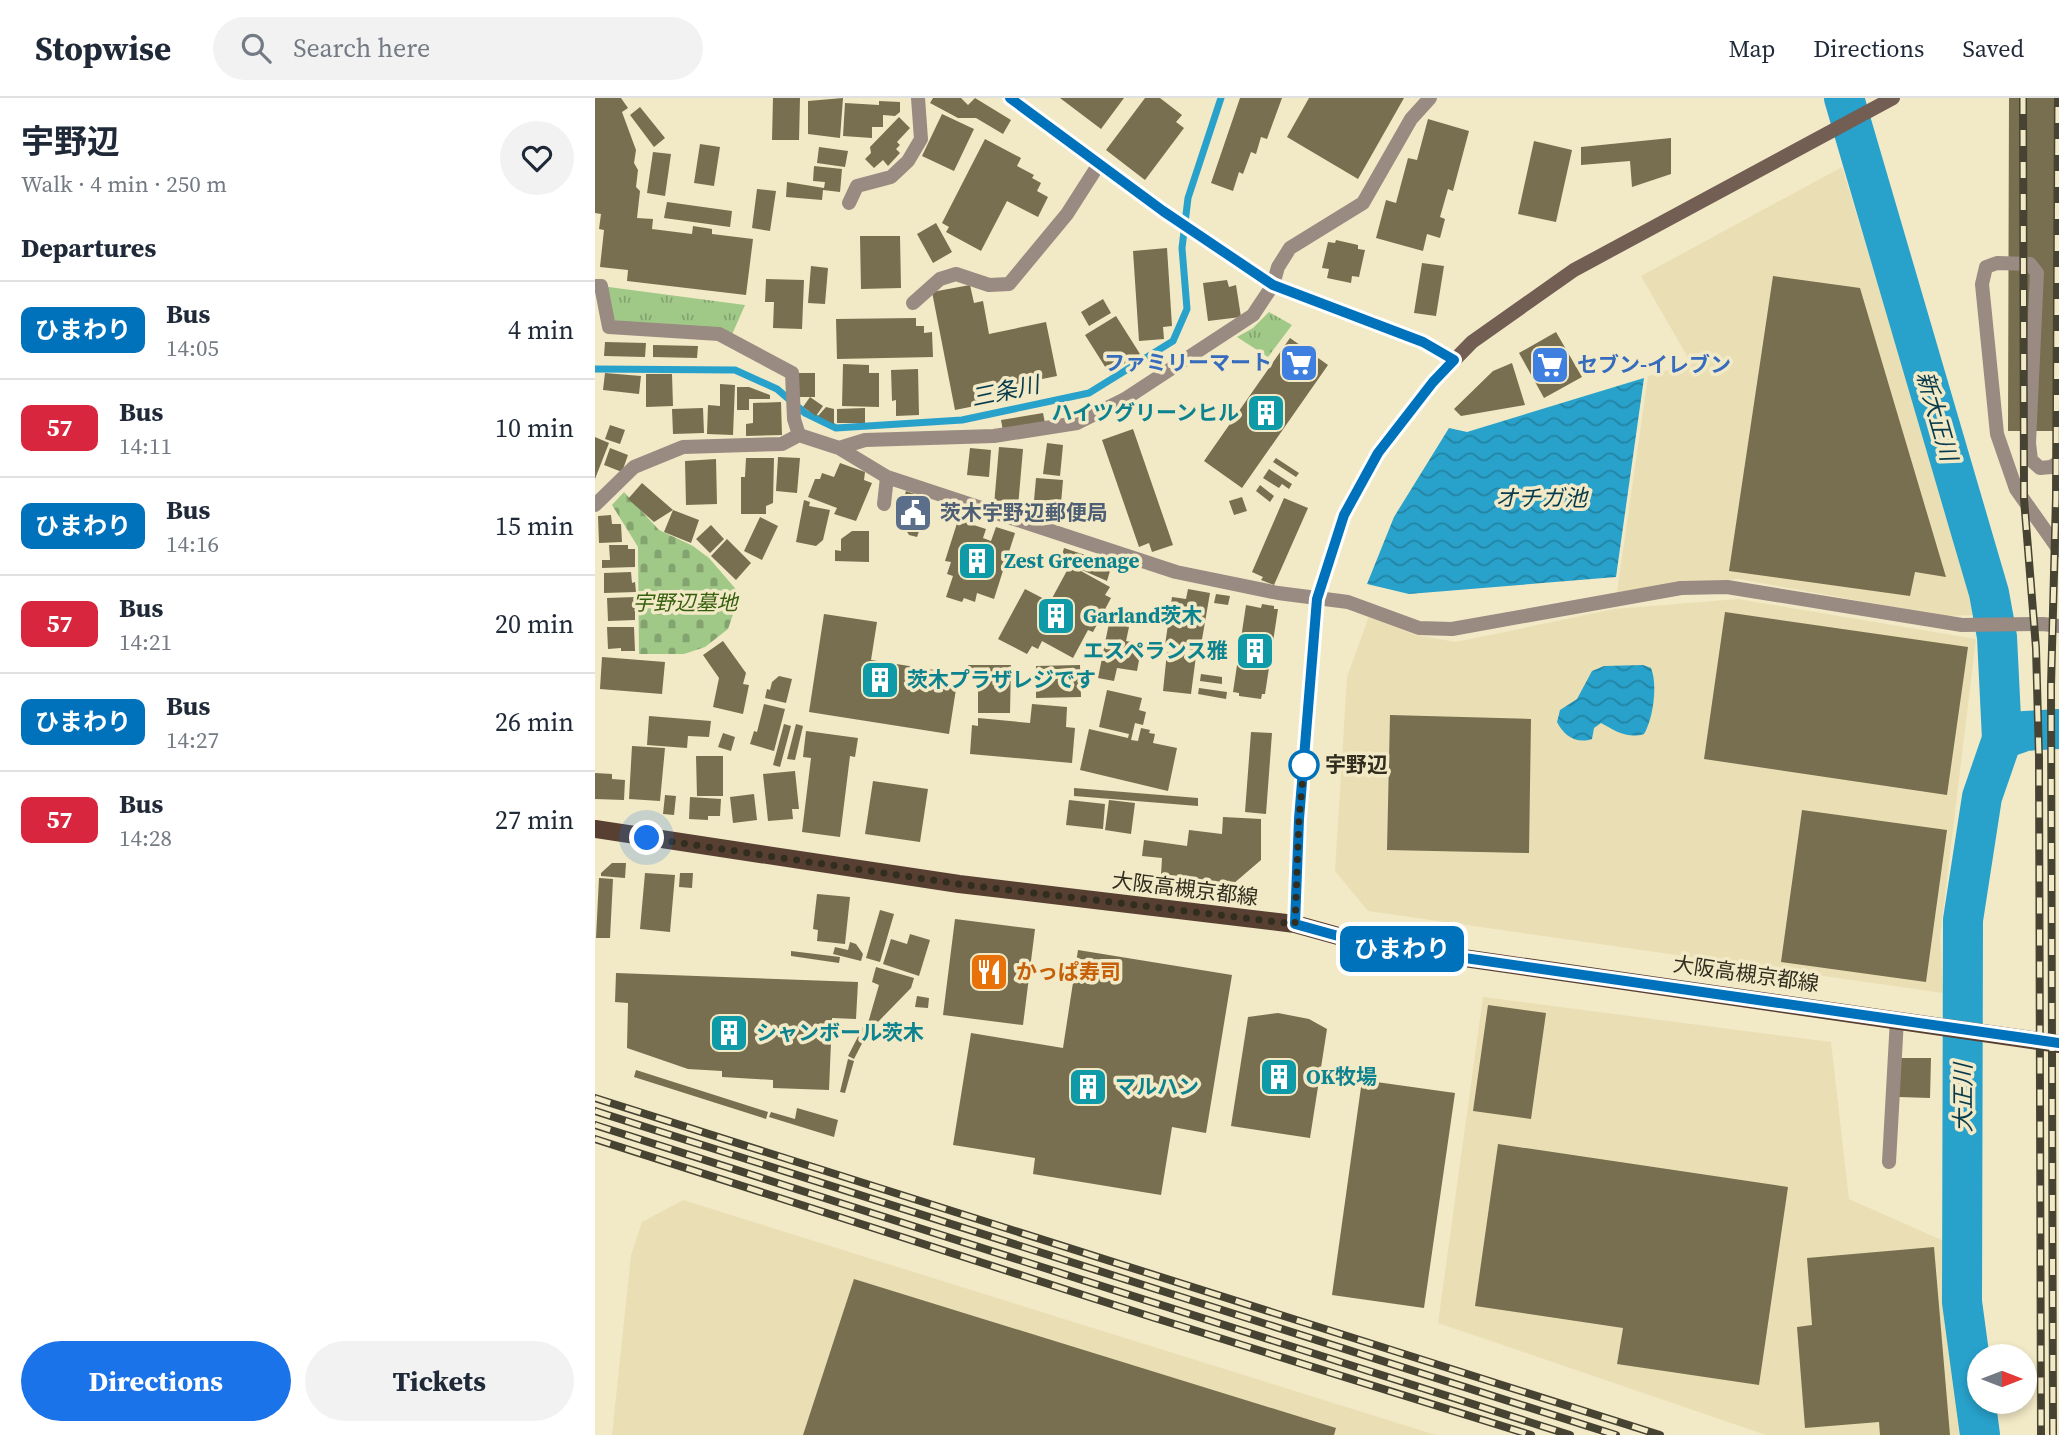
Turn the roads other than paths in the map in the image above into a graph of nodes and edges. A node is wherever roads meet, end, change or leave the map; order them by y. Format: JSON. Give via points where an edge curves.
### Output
{"nodes":[{"id":1,"x":918,"y":98,"type":"edge"},
{"id":2,"x":1010,"y":98,"type":"edge"},
{"id":3,"x":1430,"y":98,"type":"edge"},
{"id":4,"x":1893,"y":98,"type":"edge"},
{"id":5,"x":1099,"y":164,"type":"junction"},
{"id":6,"x":849,"y":203,"type":"dead end"},
{"id":7,"x":1273,"y":285,"type":"junction"},
{"id":8,"x":595,"y":286,"type":"edge"},
{"id":9,"x":913,"y":303,"type":"dead end"},
{"id":10,"x":1454,"y":360,"type":"junction"},
{"id":11,"x":799,"y":435,"type":"junction"},
{"id":12,"x":839,"y":448,"type":"junction"},
{"id":13,"x":2059,"y":462,"type":"edge"},
{"id":14,"x":887,"y":477,"type":"junction"},
{"id":15,"x":884,"y":504,"type":"dead end"},
{"id":16,"x":595,"y":505,"type":"edge"},
{"id":17,"x":2059,"y":550,"type":"edge"},
{"id":18,"x":1317,"y":599,"type":"junction"},
{"id":19,"x":2059,"y":626,"type":"edge"},
{"id":20,"x":595,"y":829,"type":"edge"},
{"id":21,"x":1295,"y":924,"type":"junction"},
{"id":22,"x":1897,"y":1019,"type":"junction"},
{"id":23,"x":2059,"y":1044,"type":"edge"},
{"id":24,"x":1889,"y":1162,"type":"dead end"}],
"edges":[{"from":1,"to":6,"type":"street","via":[[921,139],[908,161],[891,177],[857,186]]},
{"from":2,"to":5,"type":"street"},
{"from":3,"to":7,"type":"street","via":[[1411,119],[1363,204],[1290,248],[1277,267]]},
{"from":4,"to":10,"type":"street","via":[[1574,270],[1472,342]]},
{"from":5,"to":7,"type":"street"},
{"from":5,"to":9,"type":"street","via":[[1067,214],[1009,284],[989,285],[956,274],[940,279]]},
{"from":7,"to":10,"type":"street","via":[[1423,342]]},
{"from":7,"to":12,"type":"street","via":[[1253,315],[1125,399],[1077,424],[994,436],[865,440]]},
{"from":8,"to":11,"type":"street","via":[[601,286],[609,327],[719,334],[792,373]]},
{"from":10,"to":18,"type":"street","via":[[1378,453],[1344,515]]},
{"from":11,"to":12,"type":"street"},
{"from":11,"to":16,"type":"street","via":[[782,444],[683,447],[634,467]]},
{"from":12,"to":14,"type":"street"},
{"from":13,"to":17,"type":"street","via":[[2040,468],[2031,460],[2029,443],[2037,272],[2030,264],[1997,263],[1986,267],[1982,284],[1997,434],[2015,489]]},
{"from":14,"to":15,"type":"street"},
{"from":14,"to":18,"type":"street","via":[[1176,572]]},
{"from":18,"to":19,"type":"street","via":[[1348,602],[1419,628],[1452,629],[1681,588],[1727,587],[1962,625]]},
{"from":18,"to":21,"type":"street"},
{"from":20,"to":21,"type":"main road","name":"大阪高槻京都線","via":[[959,884]]},
{"from":21,"to":22,"type":"main road","name":"大阪高槻京都線","via":[[1367,944]]},
{"from":22,"to":23,"type":"main road","name":"大阪高槻京都線"},
{"from":22,"to":24,"type":"street"}]}
